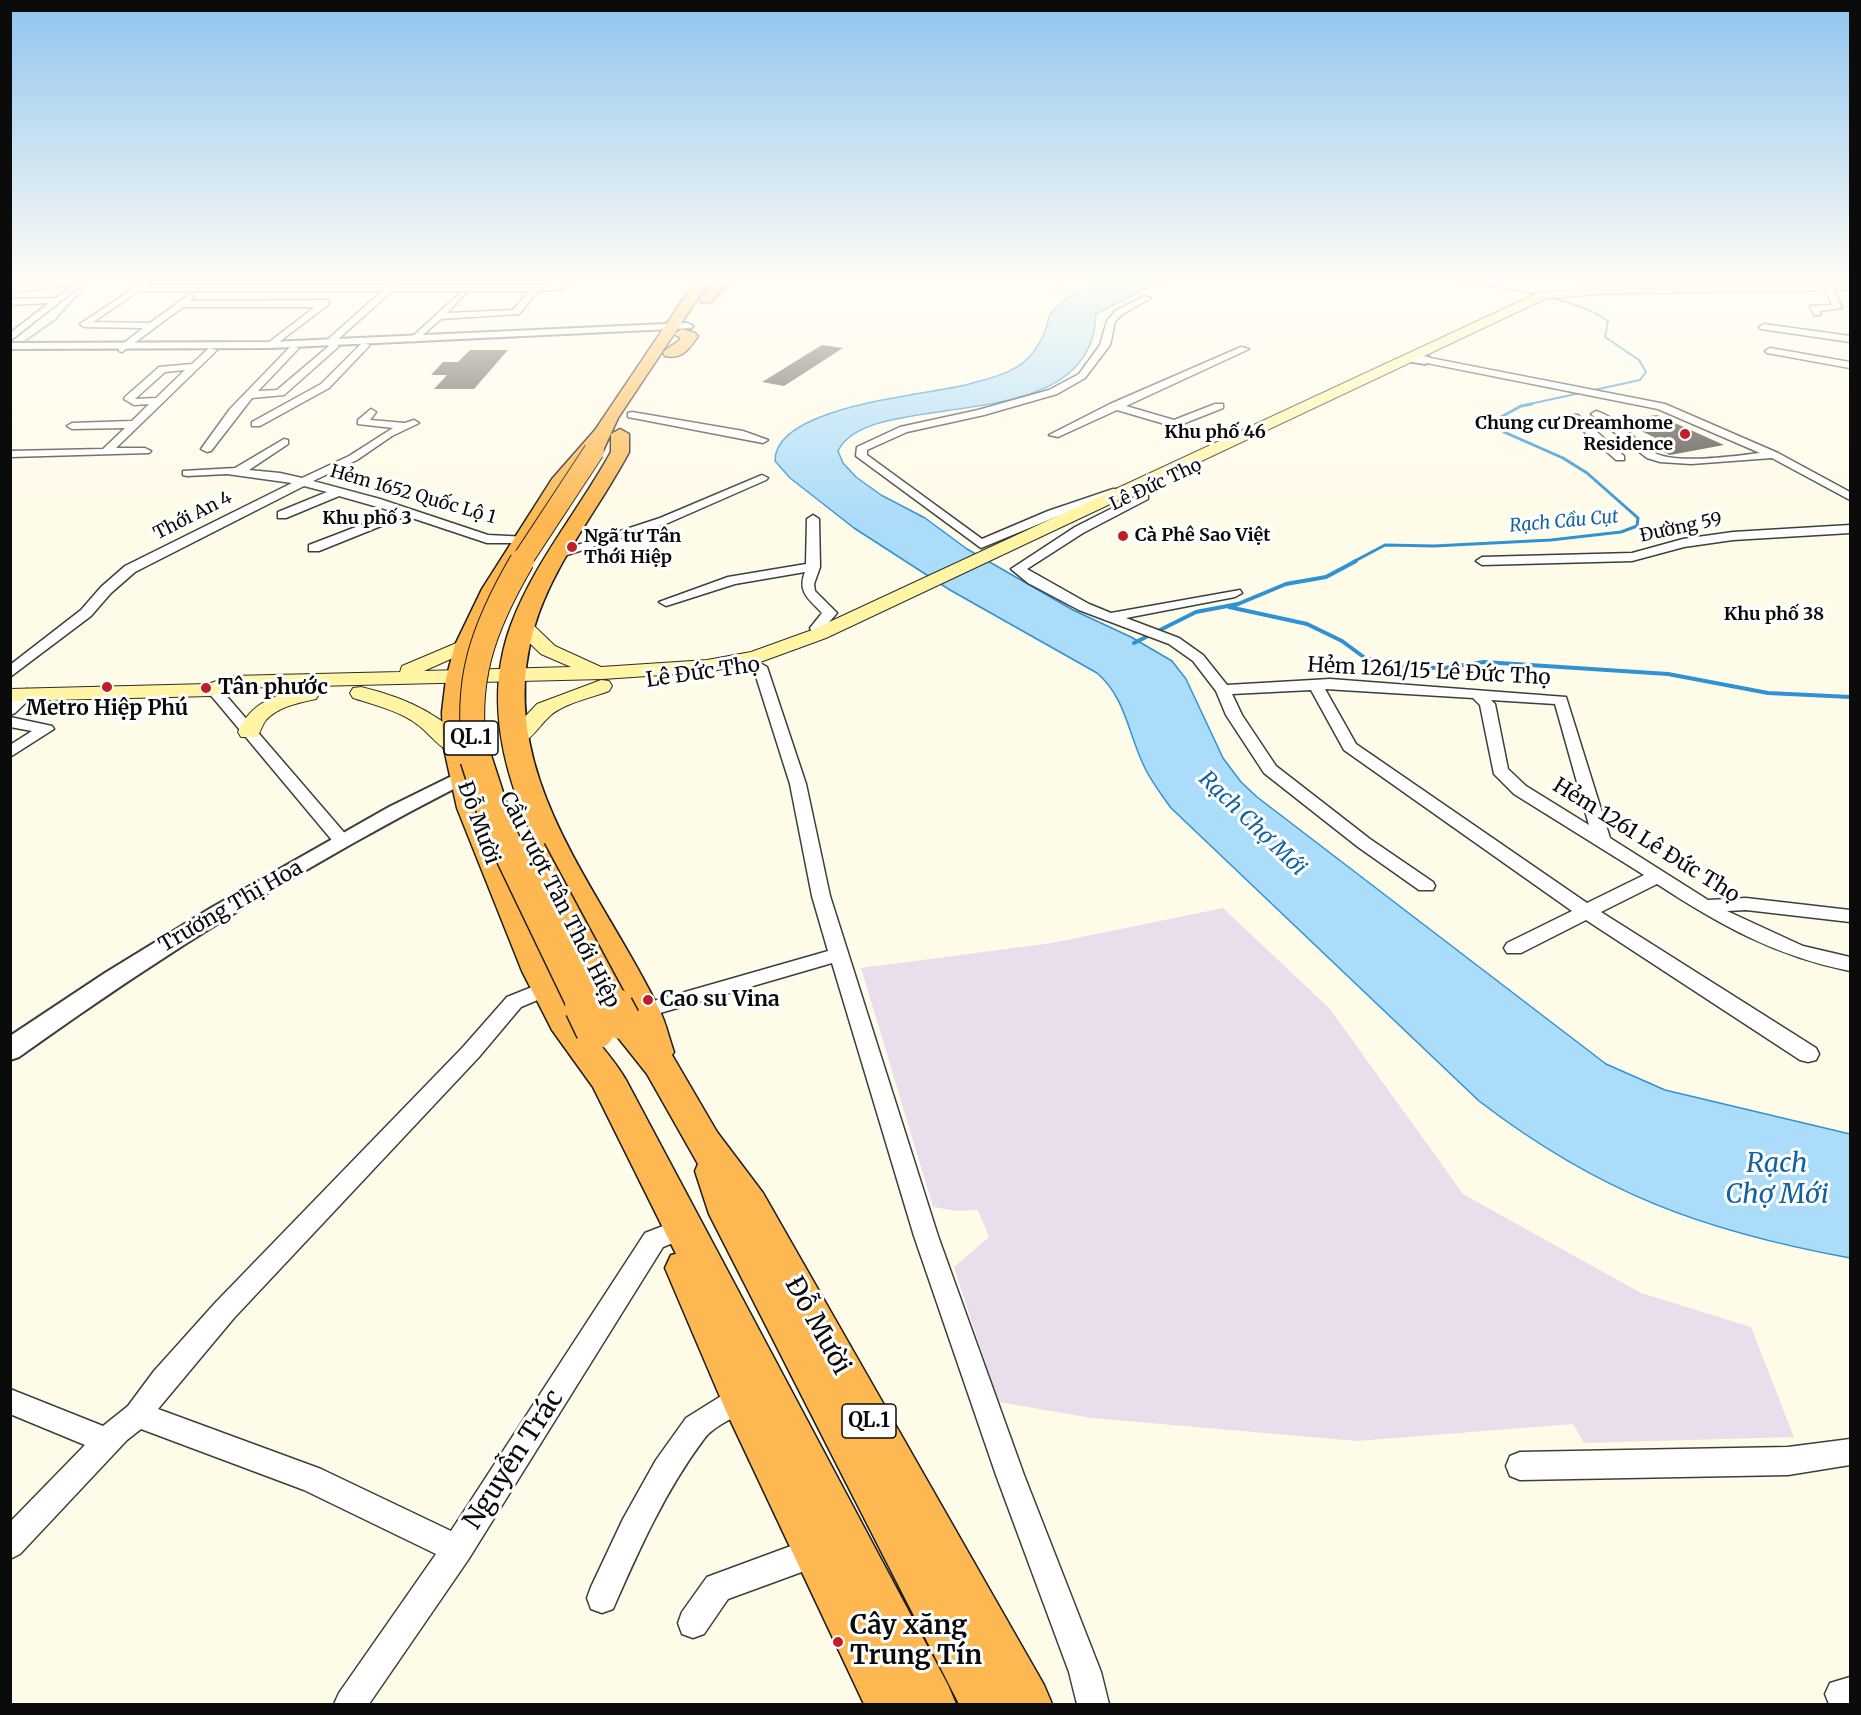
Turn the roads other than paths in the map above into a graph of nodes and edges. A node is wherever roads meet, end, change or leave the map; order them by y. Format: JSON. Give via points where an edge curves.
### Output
{"nodes":[{"id":1,"x":200,"y":360,"type":"edge"},
{"id":2,"x":282,"y":360,"type":"edge"},
{"id":3,"x":315,"y":360,"type":"edge"},
{"id":4,"x":350,"y":360,"type":"edge"},
{"id":5,"x":656,"y":360,"type":"edge"},
{"id":6,"x":660,"y":360,"type":"edge"},
{"id":7,"x":1094,"y":360,"type":"edge"},
{"id":8,"x":1219,"y":360,"type":"edge"},
{"id":9,"x":1416,"y":360,"type":"edge"},
{"id":10,"x":1423,"y":360,"type":"edge"},
{"id":11,"x":1822,"y":360,"type":"edge"},
{"id":12,"x":1851,"y":365,"type":"edge"},
{"id":13,"x":192,"y":367,"type":"junction"},
{"id":14,"x":248,"y":395,"type":"junction"},
{"id":15,"x":159,"y":401,"type":"junction"},
{"id":16,"x":1114,"y":406,"type":"junction"},
{"id":17,"x":1219,"y":406,"type":"dead end"},
{"id":18,"x":371,"y":412,"type":"dead end"},
{"id":19,"x":1596,"y":414,"type":"dead end"},
{"id":20,"x":632,"y":415,"type":"junction"},
{"id":21,"x":1295,"y":416,"type":"junction"},
{"id":22,"x":1574,"y":417,"type":"dead end"},
{"id":23,"x":135,"y":424,"type":"junction"},
{"id":24,"x":256,"y":424,"type":"dead end"},
{"id":25,"x":72,"y":426,"type":"dead end"},
{"id":26,"x":1054,"y":435,"type":"dead end"},
{"id":27,"x":763,"y":440,"type":"dead end"},
{"id":28,"x":284,"y":442,"type":"dead end"},
{"id":29,"x":605,"y":443,"type":"junction"},
{"id":30,"x":207,"y":449,"type":"dead end"},
{"id":31,"x":145,"y":451,"type":"dead end"},
{"id":32,"x":106,"y":452,"type":"junction"},
{"id":33,"x":10,"y":454,"type":"edge"},
{"id":34,"x":1774,"y":455,"type":"junction"},
{"id":35,"x":1620,"y":458,"type":"dead end"},
{"id":36,"x":239,"y":471,"type":"junction"},
{"id":37,"x":187,"y":473,"type":"dead end"},
{"id":38,"x":762,"y":478,"type":"dead end"},
{"id":39,"x":302,"y":483,"type":"junction"},
{"id":40,"x":338,"y":492,"type":"junction"},
{"id":41,"x":1124,"y":492,"type":"junction"},
{"id":42,"x":1144,"y":496,"type":"dead end"},
{"id":43,"x":1851,"y":497,"type":"edge"},
{"id":44,"x":406,"y":512,"type":"junction"},
{"id":45,"x":282,"y":515,"type":"dead end"},
{"id":46,"x":813,"y":519,"type":"dead end"},
{"id":47,"x":1851,"y":529,"type":"edge"},
{"id":48,"x":524,"y":540,"type":"junction"},
{"id":49,"x":314,"y":548,"type":"dead end"},
{"id":50,"x":562,"y":552,"type":"junction"},
{"id":51,"x":1009,"y":558,"type":"junction"},
{"id":52,"x":1482,"y":561,"type":"dead end"},
{"id":53,"x":813,"y":567,"type":"junction"},
{"id":54,"x":1235,"y":593,"type":"dead end"},
{"id":55,"x":914,"y":595,"type":"junction"},
{"id":56,"x":666,"y":602,"type":"dead end"},
{"id":57,"x":1109,"y":617,"type":"junction"},
{"id":58,"x":523,"y":626,"type":"junction"},
{"id":59,"x":819,"y":634,"type":"junction"},
{"id":60,"x":758,"y":662,"type":"junction"},
{"id":61,"x":10,"y":673,"type":"edge"},
{"id":62,"x":461,"y":676,"type":"junction"},
{"id":63,"x":602,"y":680,"type":"junction"},
{"id":64,"x":511,"y":681,"type":"junction"},
{"id":65,"x":1315,"y":684,"type":"junction"},
{"id":66,"x":368,"y":685,"type":"junction"},
{"id":67,"x":1222,"y":690,"type":"junction"},
{"id":68,"x":215,"y":693,"type":"junction"},
{"id":69,"x":308,"y":693,"type":"junction"},
{"id":70,"x":1478,"y":694,"type":"junction"},
{"id":71,"x":19,"y":695,"type":"edge"},
{"id":72,"x":10,"y":710,"type":"edge"},
{"id":73,"x":10,"y":722,"type":"edge"},
{"id":74,"x":249,"y":732,"type":"junction"},
{"id":75,"x":514,"y":740,"type":"junction"},
{"id":76,"x":456,"y":747,"type":"junction"},
{"id":77,"x":10,"y":752,"type":"edge"},
{"id":78,"x":460,"y":778,"type":"junction"},
{"id":79,"x":342,"y":841,"type":"junction"},
{"id":80,"x":1602,"y":841,"type":"junction"},
{"id":81,"x":1657,"y":876,"type":"junction"},
{"id":82,"x":1426,"y":886,"type":"dead end"},
{"id":83,"x":1706,"y":906,"type":"junction"},
{"id":84,"x":1587,"y":912,"type":"junction"},
{"id":85,"x":1851,"y":916,"type":"edge"},
{"id":86,"x":1514,"y":948,"type":"dead end"},
{"id":87,"x":840,"y":954,"type":"junction"},
{"id":88,"x":1851,"y":964,"type":"edge"},
{"id":89,"x":547,"y":988,"type":"junction"},
{"id":90,"x":620,"y":1020,"type":"junction"},
{"id":91,"x":10,"y":1050,"type":"edge"},
{"id":92,"x":1808,"y":1054,"type":"dead end"},
{"id":93,"x":608,"y":1080,"type":"junction"},
{"id":94,"x":704,"y":1143,"type":"junction"},
{"id":95,"x":686,"y":1227,"type":"junction"},
{"id":96,"x":742,"y":1396,"type":"junction"},
{"id":97,"x":10,"y":1401,"type":"edge"},
{"id":98,"x":138,"y":1415,"type":"junction"},
{"id":99,"x":107,"y":1441,"type":"junction"},
{"id":100,"x":1851,"y":1452,"type":"edge"},
{"id":101,"x":1520,"y":1466,"type":"dead end"},
{"id":102,"x":10,"y":1544,"type":"edge"},
{"id":103,"x":457,"y":1549,"type":"junction"},
{"id":104,"x":818,"y":1551,"type":"junction"},
{"id":105,"x":602,"y":1598,"type":"dead end"},
{"id":106,"x":693,"y":1623,"type":"dead end"},
{"id":107,"x":350,"y":1704,"type":"edge"},
{"id":108,"x":892,"y":1704,"type":"edge"},
{"id":109,"x":929,"y":1704,"type":"edge"},
{"id":110,"x":988,"y":1704,"type":"edge"},
{"id":111,"x":1025,"y":1704,"type":"edge"},
{"id":112,"x":1093,"y":1704,"type":"edge"}],
"edges":[{"from":1,"to":13,"type":"street"},
{"from":2,"to":14,"type":"street"},
{"from":3,"to":14,"type":"street","via":[[280,393]]},
{"from":4,"to":24,"type":"street","via":[[325,387]]},
{"from":5,"to":29,"type":"highway","name":"Đỗ Mười","number":"QL.1"},
{"from":6,"to":20,"type":"highway","name":"Đỗ Mười","number":"QL.1"},
{"from":7,"to":41,"type":"street","name":"Lê Đức Thọ","via":[[1082,376],[1053,392],[904,429],[861,449],[862,456],[981,544],[1052,514]]},
{"from":8,"to":16,"type":"street"},
{"from":9,"to":21,"type":"main road","name":"Lê Đức Thọ"},
{"from":10,"to":34,"type":"street","via":[[1653,404]]},
{"from":11,"to":12,"type":"street"},
{"from":13,"to":15,"type":"street"},
{"from":13,"to":15,"type":"street","via":[[162,369],[129,399]]},
{"from":14,"to":30,"type":"street"},
{"from":15,"to":23,"type":"street"},
{"from":16,"to":17,"type":"street","via":[[1175,424]]},
{"from":16,"to":26,"type":"street"},
{"from":18,"to":39,"type":"street","name":"Thới An 4","via":[[362,422],[410,424]]},
{"from":19,"to":34,"type":"street","via":[[1617,425],[1658,459]]},
{"from":20,"to":27,"type":"street"},
{"from":20,"to":29,"type":"highway","name":"Đỗ Mười","number":"QL.1"},
{"from":21,"to":41,"type":"main road","name":"Lê Đức Thọ"},
{"from":21,"to":51,"type":"main road","name":"Lê Đức Thọ"},
{"from":22,"to":35,"type":"street"},
{"from":23,"to":25,"type":"street"},
{"from":23,"to":32,"type":"street"},
{"from":28,"to":36,"type":"street"},
{"from":29,"to":48,"type":"highway","name":"Đỗ Mười","number":"QL.1","via":[[582,451]]},
{"from":29,"to":50,"type":"highway","name":"Đỗ Mười","number":"QL.1","via":[[620,453]]},
{"from":29,"to":90,"type":"highway","name":"Cầu vượt Tân Thới Hiệp","number":"QL.1","bridge":true,"via":[[532,547],[492,618],[476,665],[470,705],[471,740],[500,834]]},
{"from":31,"to":32,"type":"street"},
{"from":32,"to":33,"type":"street"},
{"from":34,"to":43,"type":"street"},
{"from":36,"to":37,"type":"street","name":"Hẻm 1652 Quốc Lộ 1"},
{"from":36,"to":39,"type":"street","name":"Hẻm 1652 Quốc Lộ 1"},
{"from":38,"to":50,"type":"street","via":[[645,530]]},
{"from":39,"to":40,"type":"street","name":"Hẻm 1652 Quốc Lộ 1"},
{"from":39,"to":61,"type":"street","name":"Thới An 4","via":[[130,570],[105,590],[86,613]]},
{"from":40,"to":44,"type":"street","name":"Hẻm 1652 Quốc Lộ 1"},
{"from":40,"to":45,"type":"street"},
{"from":41,"to":51,"type":"main road","name":"Lê Đức Thọ"},
{"from":42,"to":51,"type":"street","name":"Lê Đức Thọ","via":[[1079,530]]},
{"from":44,"to":48,"type":"street","name":"Hẻm 1652 Quốc Lộ 1","via":[[487,539]]},
{"from":44,"to":49,"type":"street"},
{"from":46,"to":53,"type":"street"},
{"from":47,"to":52,"type":"street","name":"Đường 59","via":[[1733,536],[1683,543],[1632,557]]},
{"from":48,"to":62,"type":"highway","name":"Đỗ Mười","number":"QL.1","via":[[481,612]]},
{"from":50,"to":58,"type":"highway","name":"Đỗ Mười","number":"QL.1"},
{"from":51,"to":55,"type":"main road"},
{"from":51,"to":57,"type":"street","via":[[1033,580]]},
{"from":53,"to":56,"type":"street","via":[[733,580]]},
{"from":53,"to":59,"type":"street","via":[[807,584],[809,592],[830,613],[817,628]]},
{"from":54,"to":57,"type":"street"},
{"from":55,"to":59,"type":"main road","name":"Lê Đức Thọ"},
{"from":55,"to":60,"type":"main road","name":"Lê Đức Thọ","via":[[802,653]]},
{"from":57,"to":67,"type":"street","via":[[1174,641],[1198,658]]},
{"from":58,"to":63,"type":"main road","via":[[548,650]]},
{"from":58,"to":64,"type":"highway","name":"Đỗ Mười","number":"QL.1"},
{"from":59,"to":60,"type":"main road","name":"Lê Đức Thọ"},
{"from":60,"to":63,"type":"main road","name":"Lê Đức Thọ","via":[[739,672]]},
{"from":60,"to":87,"type":"street","via":[[798,784],[821,896]]},
{"from":62,"to":64,"type":"highway"},
{"from":62,"to":64,"type":"highway"},
{"from":62,"to":66,"type":"main road"},
{"from":62,"to":66,"type":"main road","via":[[433,662]]},
{"from":62,"to":76,"type":"highway","name":"Đỗ Mười","number":"QL.1"},
{"from":63,"to":64,"type":"main road","name":"Lê Đức Thọ"},
{"from":63,"to":75,"type":"main road","via":[[545,709]]},
{"from":64,"to":75,"type":"highway","name":"Đỗ Mười","number":"QL.1"},
{"from":65,"to":67,"type":"street","name":"Hẻm 1261/15 Lê Đức Thọ"},
{"from":65,"to":70,"type":"street","name":"Hẻm 1261/15 Lê Đức Thọ"},
{"from":65,"to":84,"type":"street","via":[[1350,747]]},
{"from":66,"to":68,"type":"main road","via":[[231,682]]},
{"from":66,"to":69,"type":"main road"},
{"from":66,"to":76,"type":"main road","via":[[425,719]]},
{"from":67,"to":82,"type":"street","via":[[1270,769]]},
{"from":68,"to":69,"type":"main road"},
{"from":68,"to":71,"type":"main road"},
{"from":68,"to":74,"type":"street"},
{"from":69,"to":74,"type":"main road","via":[[268,707],[252,720]]},
{"from":70,"to":80,"type":"street","name":"Hẻm 1261 Lê Đức Thọ","via":[[1487,704],[1500,770],[1520,789]]},
{"from":70,"to":80,"type":"street","name":"Hẻm 1261/15 Lê Đức Thọ","via":[[1561,700]]},
{"from":71,"to":72,"type":"street"},
{"from":73,"to":77,"type":"street","via":[[46,729]]},
{"from":74,"to":79,"type":"street"},
{"from":75,"to":90,"type":"highway","name":"Đỗ Mười","number":"QL.1","via":[[528,790]]},
{"from":76,"to":78,"type":"highway","name":"Đỗ Mười","number":"QL.1"},
{"from":78,"to":79,"type":"street","name":"Trương Thị Hoa"},
{"from":78,"to":89,"type":"highway","name":"Đỗ Mười","number":"QL.1","via":[[484,849]]},
{"from":79,"to":91,"type":"street","name":"Trương Thị Hoa","via":[[102,984]]},
{"from":80,"to":81,"type":"street","name":"Hẻm 1261 Lê Đức Thọ"},
{"from":81,"to":83,"type":"street","name":"Hẻm 1261 Lê Đức Thọ"},
{"from":81,"to":84,"type":"street"},
{"from":83,"to":85,"type":"street","via":[[1746,904]]},
{"from":83,"to":88,"type":"street","name":"Hẻm 1261 Lê Đức Thọ","via":[[1778,946],[1813,958]]},
{"from":84,"to":86,"type":"street"},
{"from":84,"to":92,"type":"street"},
{"from":87,"to":90,"type":"street"},
{"from":87,"to":112,"type":"street","via":[[926,1236],[1085,1672]]},
{"from":89,"to":93,"type":"highway","name":"Đỗ Mười","number":"QL.1","via":[[574,1036]]},
{"from":89,"to":98,"type":"street","via":[[514,1002],[225,1310]]},
{"from":90,"to":93,"type":"highway","name":"Đỗ Mười","number":"QL.1"},
{"from":90,"to":94,"type":"highway","name":"Đỗ Mười","number":"QL.1","via":[[660,1065]]},
{"from":93,"to":95,"type":"highway","name":"Đỗ Mười","number":"QL.1"},
{"from":94,"to":110,"type":"highway","name":"Đỗ Mười","number":"QL.1","via":[[729,1214]]},
{"from":94,"to":111,"type":"highway","name":"Đỗ Mười","number":"QL.1","via":[[749,1204]]},
{"from":95,"to":96,"type":"highway","via":[[683,1252],[687,1270]]},
{"from":95,"to":103,"type":"street","name":"Nguyễn Trác","via":[[654,1240]]},
{"from":95,"to":109,"type":"highway","name":"Đỗ Mười","number":"QL.1"},
{"from":96,"to":104,"type":"highway"},
{"from":96,"to":105,"type":"street","via":[[696,1427],[633,1529]]},
{"from":97,"to":99,"type":"street"},
{"from":98,"to":99,"type":"street"},
{"from":98,"to":103,"type":"street","via":[[311,1479]]},
{"from":99,"to":102,"type":"street"},
{"from":100,"to":101,"type":"street","via":[[1788,1461]]},
{"from":103,"to":107,"type":"street","name":"Nguyễn Trác"},
{"from":104,"to":106,"type":"street","via":[[718,1588]]},
{"from":104,"to":108,"type":"highway"}]}
